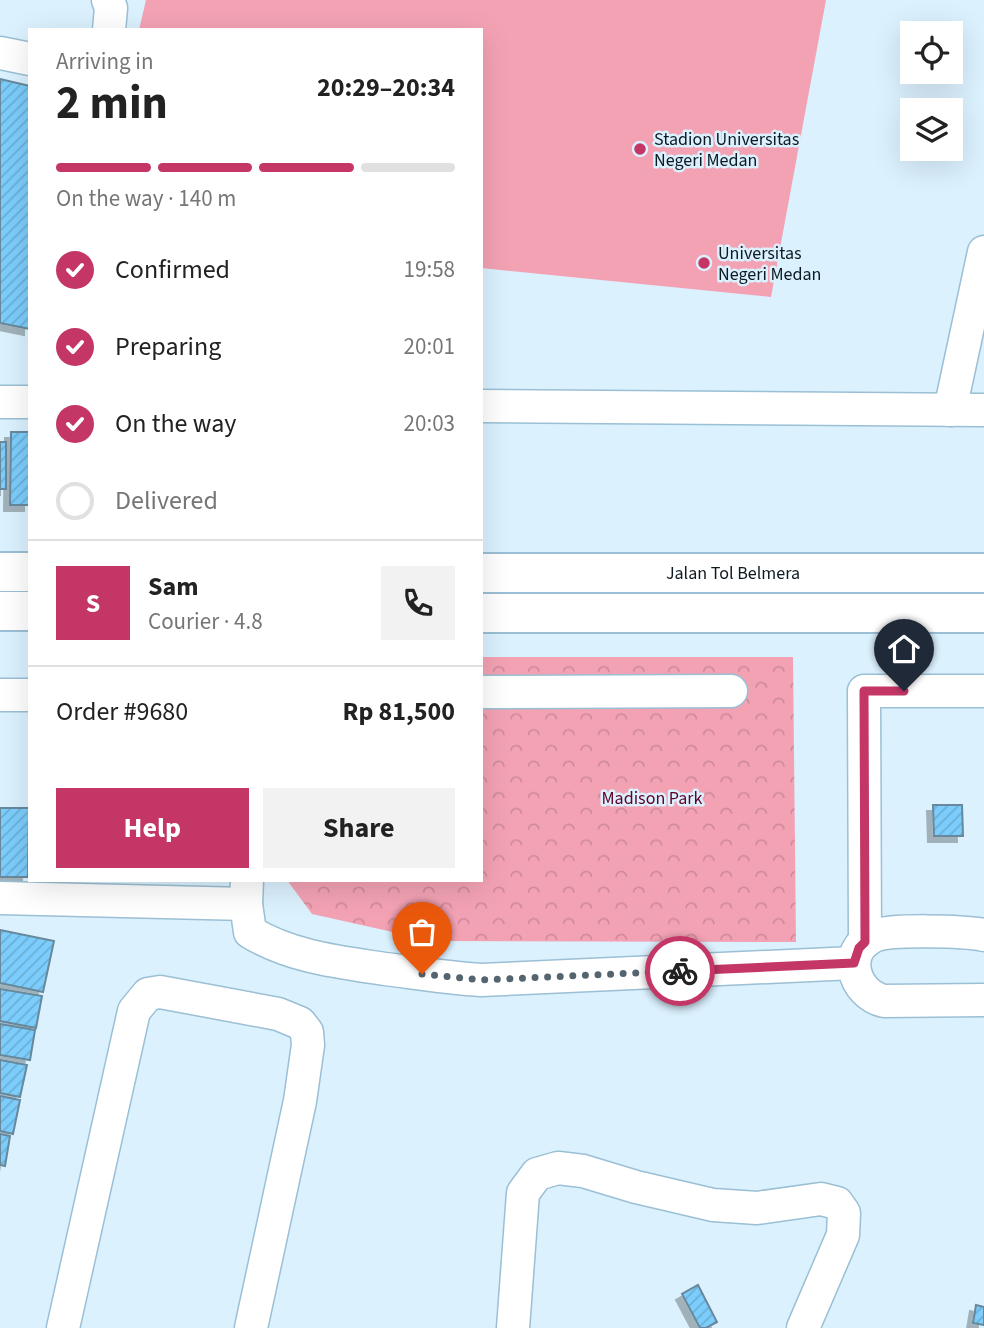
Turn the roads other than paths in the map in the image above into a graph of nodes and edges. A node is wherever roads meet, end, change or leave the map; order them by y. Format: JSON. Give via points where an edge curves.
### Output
{"nodes":[{"id":1,"x":108,"y":0,"type":"edge"},
{"id":2,"x":109,"y":28,"type":"edge"},
{"id":3,"x":0,"y":53,"type":"edge"},
{"id":4,"x":28,"y":59,"type":"edge"},
{"id":5,"x":984,"y":252,"type":"edge"},
{"id":6,"x":0,"y":402,"type":"edge"},
{"id":7,"x":28,"y":402,"type":"edge"},
{"id":8,"x":483,"y":406,"type":"edge"},
{"id":9,"x":950,"y":410,"type":"junction"},
{"id":10,"x":984,"y":411,"type":"edge"},
{"id":11,"x":0,"y":572,"type":"edge"},
{"id":12,"x":28,"y":572,"type":"edge"},
{"id":13,"x":483,"y":573,"type":"edge"},
{"id":14,"x":984,"y":573,"type":"edge"},
{"id":15,"x":0,"y":611,"type":"edge"},
{"id":16,"x":28,"y":611,"type":"edge"},
{"id":17,"x":483,"y":613,"type":"edge"},
{"id":18,"x":984,"y":613,"type":"edge"},
{"id":19,"x":731,"y":691,"type":"dead end"},
{"id":20,"x":984,"y":691,"type":"edge"},
{"id":21,"x":483,"y":692,"type":"edge"},
{"id":22,"x":0,"y":695,"type":"edge"},
{"id":23,"x":28,"y":695,"type":"edge"},
{"id":24,"x":246,"y":892,"type":"edge"},
{"id":25,"x":0,"y":898,"type":"edge"},
{"id":26,"x":984,"y":935,"type":"edge"},
{"id":27,"x":860,"y":953,"type":"junction"},
{"id":28,"x":984,"y":1000,"type":"edge"},
{"id":29,"x":63,"y":1328,"type":"edge"},
{"id":30,"x":251,"y":1328,"type":"edge"},
{"id":31,"x":513,"y":1328,"type":"edge"},
{"id":32,"x":803,"y":1328,"type":"edge"}],
"edges":[{"from":1,"to":2,"type":"street"},
{"from":3,"to":4,"type":"street"},
{"from":5,"to":9,"type":"street"},
{"from":6,"to":7,"type":"street"},
{"from":8,"to":9,"type":"street"},
{"from":9,"to":10,"type":"street"},
{"from":11,"to":12,"type":"highway"},
{"from":13,"to":14,"type":"highway","name":"Jalan Tol Belmera"},
{"from":15,"to":16,"type":"highway"},
{"from":17,"to":18,"type":"highway"},
{"from":19,"to":21,"type":"street"},
{"from":20,"to":27,"type":"street","via":[[864,691]]},
{"from":22,"to":23,"type":"street"},
{"from":24,"to":25,"type":"street"},
{"from":24,"to":27,"type":"street","via":[[250,932],[267,942],[319,960],[448,978],[492,980]]},
{"from":26,"to":27,"type":"street","via":[[883,933]]},
{"from":27,"to":28,"type":"street","via":[[854,973],[859,985],[875,999]]},
{"from":29,"to":30,"type":"street","via":[[134,1011],[148,994],[160,992],[278,1014],[300,1023],[307,1032],[300,1101]]},
{"from":31,"to":32,"type":"street","via":[[523,1193],[537,1174],[558,1168],[713,1205],[757,1208],[821,1199],[837,1203],[844,1213],[844,1235]]}]}
